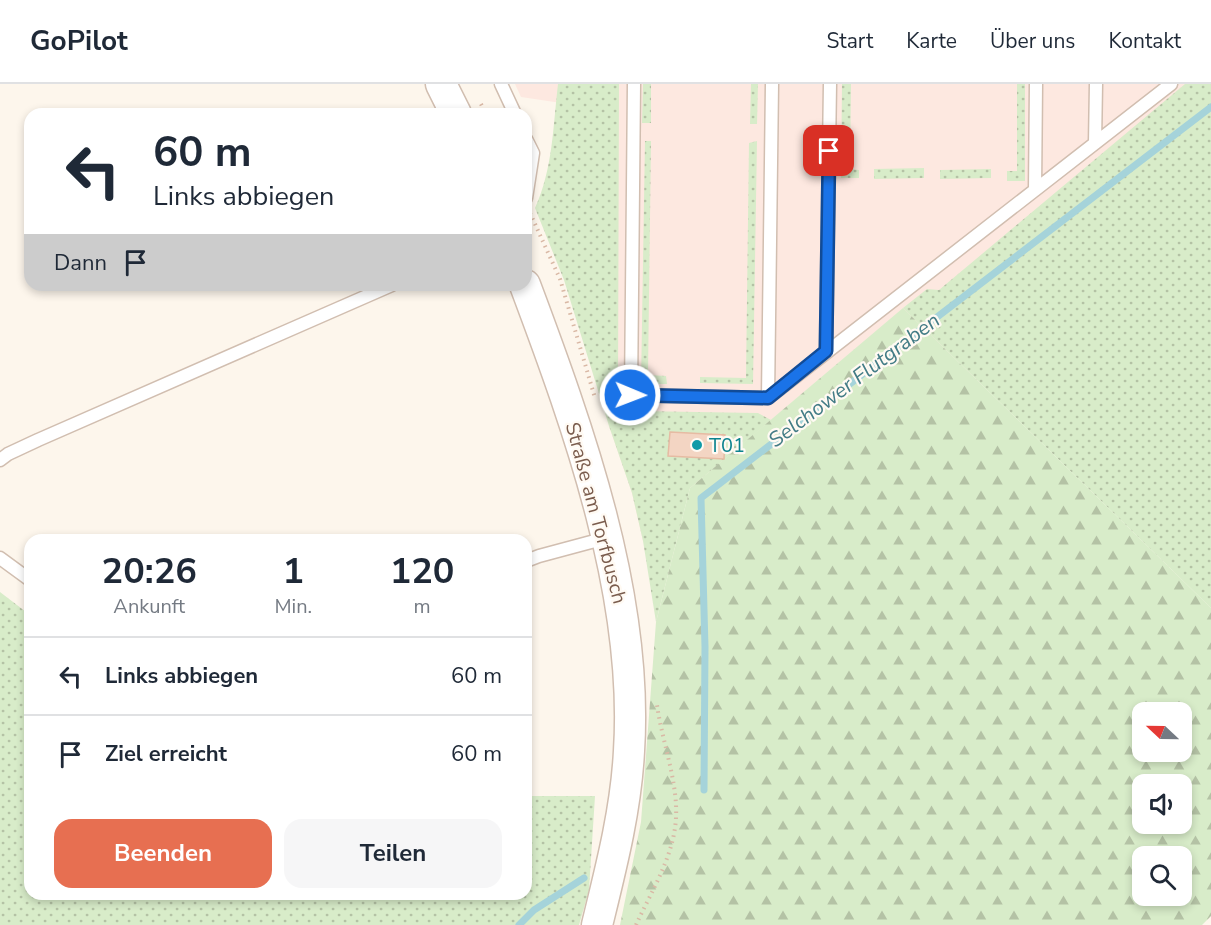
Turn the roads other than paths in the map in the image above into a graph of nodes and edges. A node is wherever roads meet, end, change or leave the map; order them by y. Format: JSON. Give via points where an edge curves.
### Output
{"nodes":[{"id":1,"x":441,"y":84,"type":"edge"},
{"id":2,"x":501,"y":84,"type":"edge"},
{"id":3,"x":634,"y":84,"type":"edge"},
{"id":4,"x":772,"y":84,"type":"edge"},
{"id":5,"x":830,"y":84,"type":"edge"},
{"id":6,"x":1036,"y":84,"type":"edge"},
{"id":7,"x":1096,"y":84,"type":"edge"},
{"id":8,"x":1171,"y":84,"type":"edge"},
{"id":9,"x":453,"y":108,"type":"edge"},
{"id":10,"x":512,"y":108,"type":"edge"},
{"id":11,"x":1095,"y":143,"type":"junction"},
{"id":12,"x":1035,"y":190,"type":"junction"},
{"id":13,"x":378,"y":291,"type":"edge"},
{"id":14,"x":527,"y":291,"type":"edge"},
{"id":15,"x":826,"y":351,"type":"junction"},
{"id":16,"x":768,"y":398,"type":"junction"},
{"id":17,"x":0,"y":460,"type":"edge"},
{"id":18,"x":607,"y":538,"type":"junction"},
{"id":19,"x":0,"y":558,"type":"edge"},
{"id":20,"x":532,"y":559,"type":"edge"},
{"id":21,"x":24,"y":576,"type":"edge"},
{"id":22,"x":597,"y":925,"type":"edge"}],
"edges":[{"from":1,"to":9,"type":"street"},
{"from":2,"to":10,"type":"lane"},
{"from":3,"to":16,"type":"lane","via":[[630,395]]},
{"from":4,"to":16,"type":"lane"},
{"from":5,"to":15,"type":"lane"},
{"from":6,"to":12,"type":"lane"},
{"from":7,"to":11,"type":"lane"},
{"from":8,"to":11,"type":"lane"},
{"from":11,"to":12,"type":"lane"},
{"from":12,"to":15,"type":"lane"},
{"from":13,"to":17,"type":"lane"},
{"from":14,"to":18,"type":"street","name":"Straße am Torfbusch","via":[[573,421]]},
{"from":15,"to":16,"type":"lane"},
{"from":18,"to":20,"type":"lane"},
{"from":18,"to":22,"type":"street","name":"Straße am Torfbusch","via":[[623,616],[631,711],[625,794]]},
{"from":19,"to":21,"type":"lane"}]}
